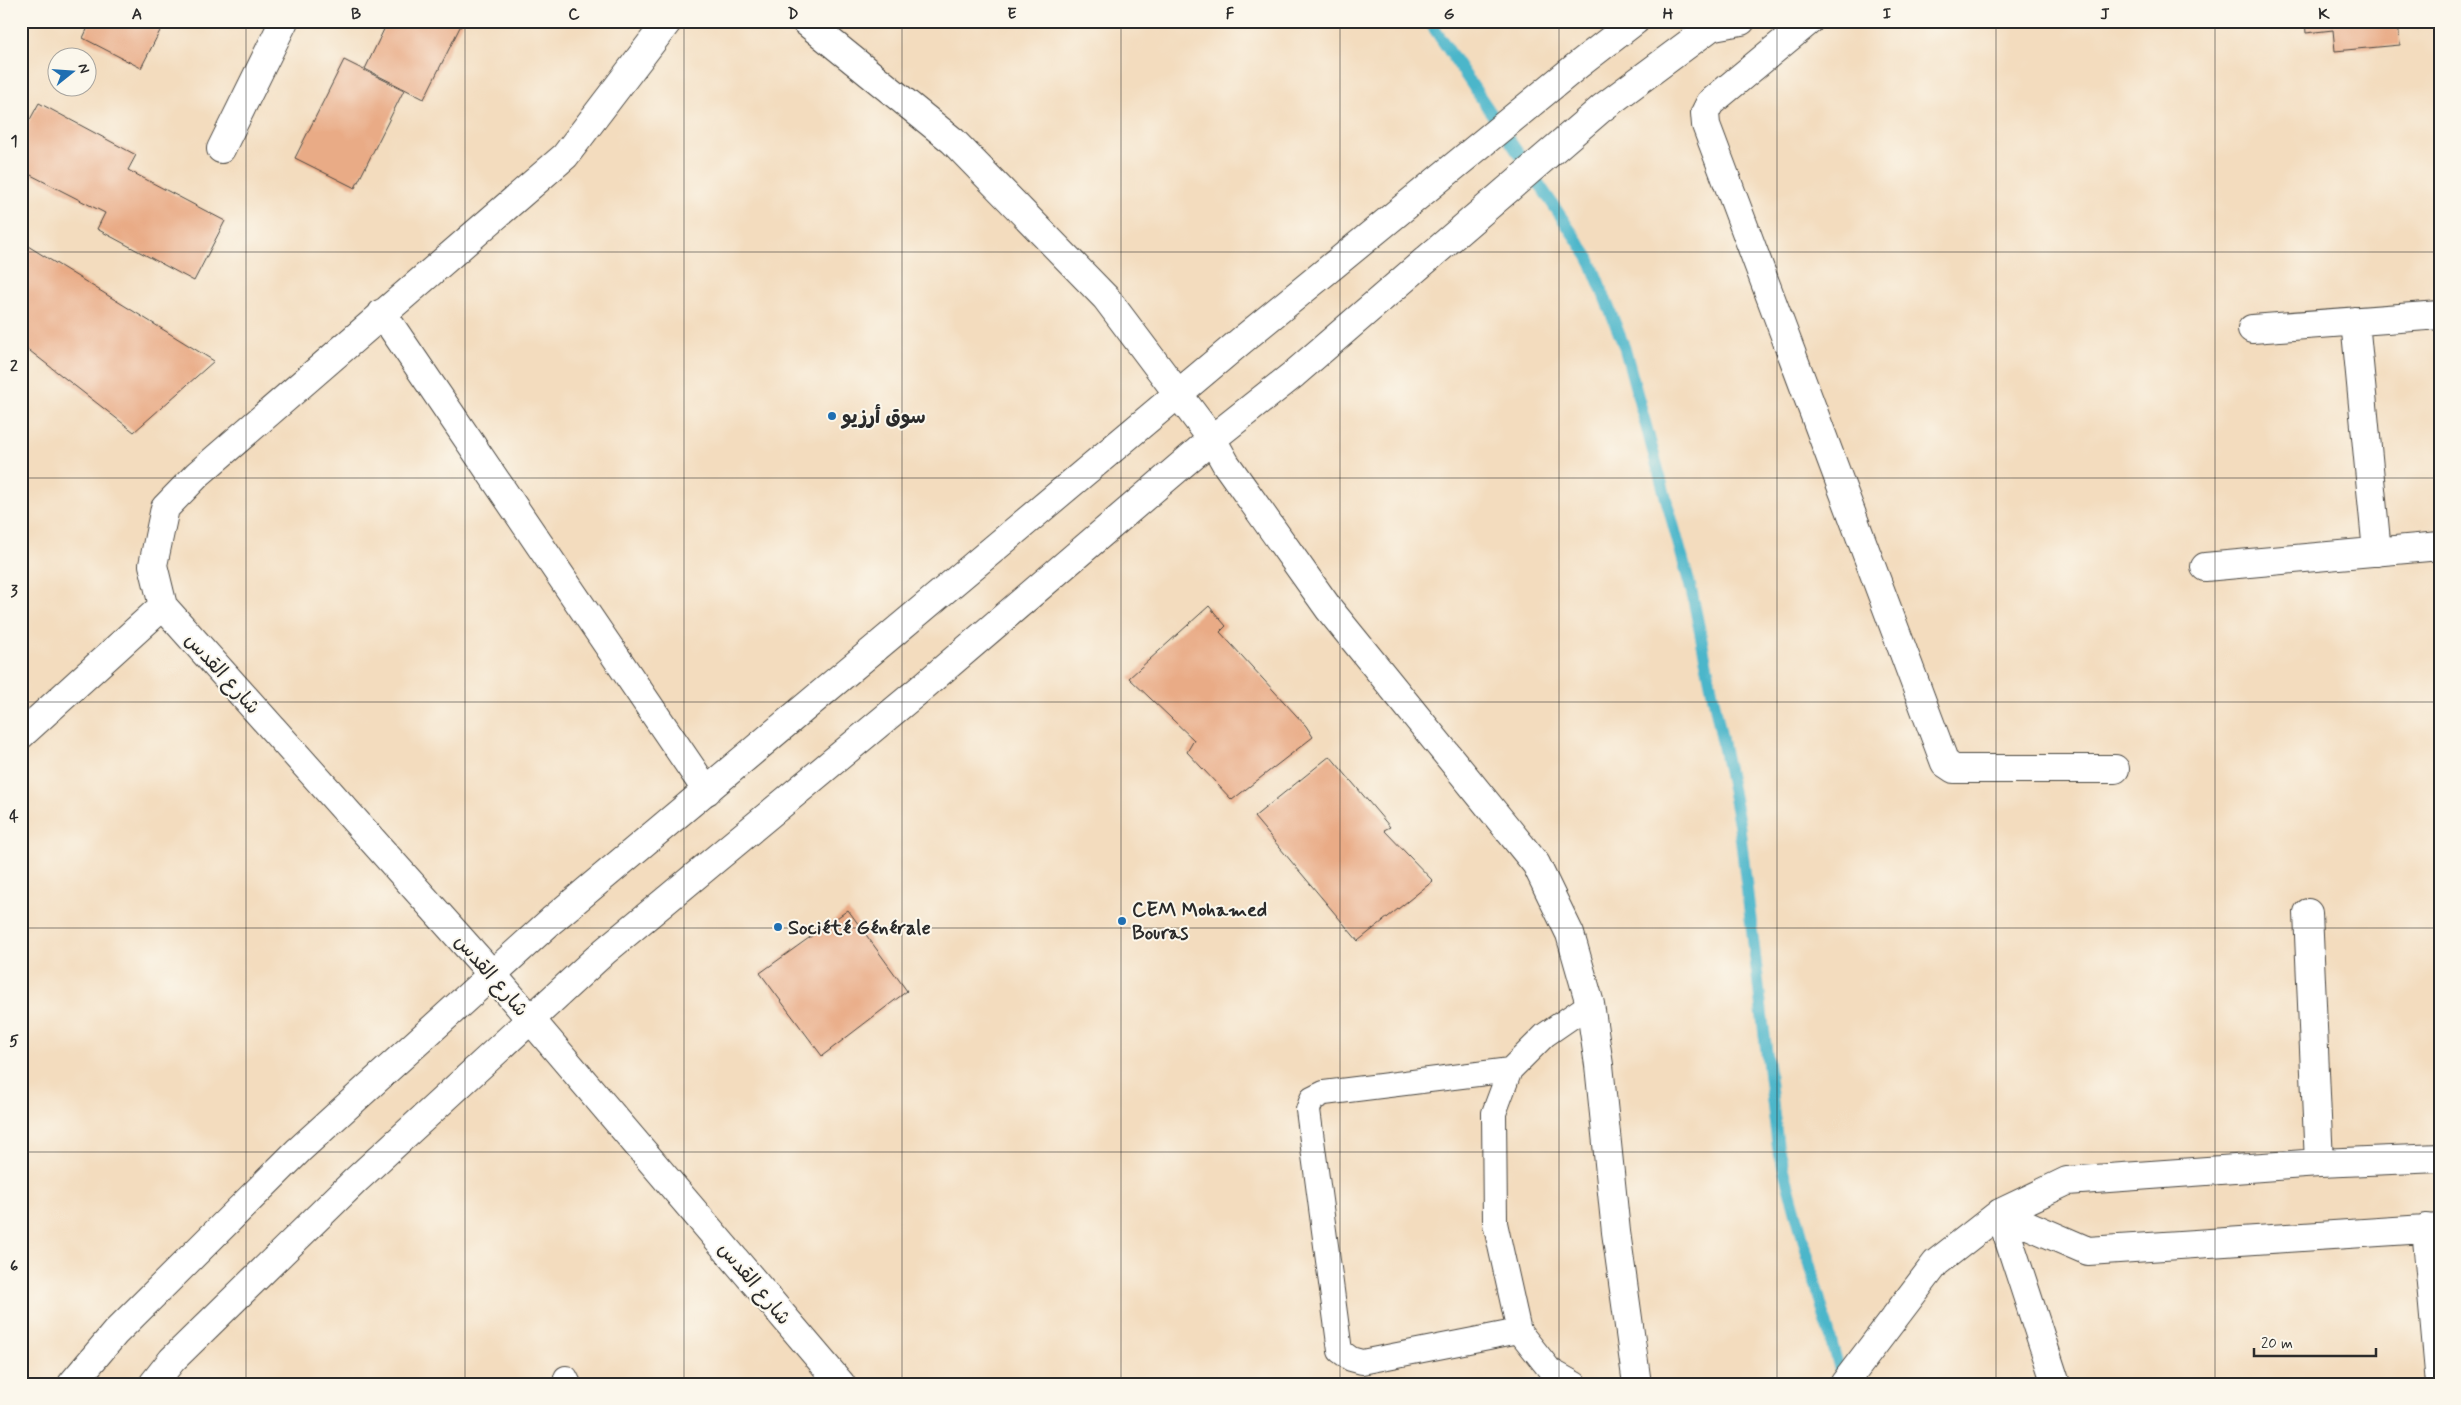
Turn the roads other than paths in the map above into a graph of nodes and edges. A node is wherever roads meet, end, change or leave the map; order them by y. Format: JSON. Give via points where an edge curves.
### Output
{"nodes":[{"id":1,"x":284,"y":21,"type":"edge"},
{"id":2,"x":668,"y":21,"type":"edge"},
{"id":3,"x":805,"y":21,"type":"edge"},
{"id":4,"x":1635,"y":21,"type":"edge"},
{"id":5,"x":1741,"y":21,"type":"edge"},
{"id":6,"x":1809,"y":21,"type":"edge"},
{"id":7,"x":1716,"y":24,"type":"edge"},
{"id":8,"x":221,"y":149,"type":"dead end"},
{"id":9,"x":382,"y":313,"type":"junction"},
{"id":10,"x":2440,"y":316,"type":"edge"},
{"id":11,"x":2355,"y":321,"type":"junction"},
{"id":12,"x":2252,"y":329,"type":"dead end"},
{"id":13,"x":1178,"y":394,"type":"junction"},
{"id":14,"x":1212,"y":439,"type":"junction"},
{"id":15,"x":2440,"y":546,"type":"edge"},
{"id":16,"x":2377,"y":552,"type":"junction"},
{"id":17,"x":2206,"y":566,"type":"dead end"},
{"id":18,"x":163,"y":606,"type":"junction"},
{"id":19,"x":21,"y":735,"type":"edge"},
{"id":20,"x":2115,"y":769,"type":"dead end"},
{"id":21,"x":707,"y":791,"type":"junction"},
{"id":22,"x":2308,"y":914,"type":"dead end"},
{"id":23,"x":492,"y":974,"type":"junction"},
{"id":24,"x":1590,"y":1004,"type":"junction"},
{"id":25,"x":531,"y":1020,"type":"junction"},
{"id":26,"x":1510,"y":1070,"type":"junction"},
{"id":27,"x":2440,"y":1158,"type":"edge"},
{"id":28,"x":2319,"y":1163,"type":"junction"},
{"id":29,"x":2000,"y":1213,"type":"junction"},
{"id":30,"x":2433,"y":1228,"type":"edge"},
{"id":31,"x":1519,"y":1331,"type":"junction"},
{"id":32,"x":1632,"y":1383,"type":"edge"},
{"id":33,"x":72,"y":1384,"type":"edge"},
{"id":34,"x":153,"y":1384,"type":"edge"},
{"id":35,"x":841,"y":1384,"type":"edge"},
{"id":36,"x":1575,"y":1384,"type":"edge"},
{"id":37,"x":1844,"y":1384,"type":"edge"},
{"id":38,"x":2056,"y":1384,"type":"edge"},
{"id":39,"x":2440,"y":1384,"type":"edge"}],
"edges":[{"from":1,"to":8,"type":"street"},
{"from":2,"to":9,"type":"street","via":[[565,156]]},
{"from":3,"to":13,"type":"street","via":[[953,141],[1106,298]]},
{"from":4,"to":13,"type":"street","via":[[1431,184]]},
{"from":5,"to":7,"type":"street"},
{"from":6,"to":20,"type":"street","via":[[1710,103],[1705,113],[1706,125],[1945,763],[1954,769]]},
{"from":7,"to":14,"type":"street","via":[[1602,108],[1294,374]]},
{"from":9,"to":18,"type":"street","name":"شارع القدس","via":[[198,474],[165,508],[153,565]]},
{"from":9,"to":21,"type":"street"},
{"from":10,"to":11,"type":"street"},
{"from":11,"to":12,"type":"street"},
{"from":11,"to":16,"type":"street"},
{"from":13,"to":14,"type":"street"},
{"from":13,"to":21,"type":"street"},
{"from":14,"to":24,"type":"street","via":[[1226,464],[1329,608],[1536,864],[1570,934]]},
{"from":14,"to":25,"type":"street","via":[[926,685],[605,951]]},
{"from":15,"to":16,"type":"street"},
{"from":16,"to":17,"type":"street"},
{"from":18,"to":19,"type":"street"},
{"from":18,"to":23,"type":"street","name":"شارع القدس"},
{"from":21,"to":23,"type":"street"},
{"from":22,"to":28,"type":"street"},
{"from":23,"to":25,"type":"street","name":"شارع القدس"},
{"from":23,"to":33,"type":"street","via":[[300,1150],[115,1332]]},
{"from":24,"to":26,"type":"lane","via":[[1545,1035]]},
{"from":24,"to":32,"type":"street"},
{"from":25,"to":34,"type":"street","via":[[355,1181],[172,1360]]},
{"from":25,"to":35,"type":"street","name":"شارع القدس"},
{"from":26,"to":31,"type":"lane","via":[[1494,1113],[1495,1223]]},
{"from":26,"to":31,"type":"lane","via":[[1324,1093],[1312,1099],[1308,1110],[1340,1351],[1362,1362]]},
{"from":27,"to":28,"type":"street"},
{"from":28,"to":29,"type":"street","via":[[2067,1181]]},
{"from":29,"to":30,"type":"street","via":[[2088,1251]]},
{"from":29,"to":37,"type":"street","via":[[1936,1263]]},
{"from":29,"to":38,"type":"street"},
{"from":30,"to":39,"type":"street"},
{"from":31,"to":36,"type":"lane","via":[[1550,1370]]}]}
